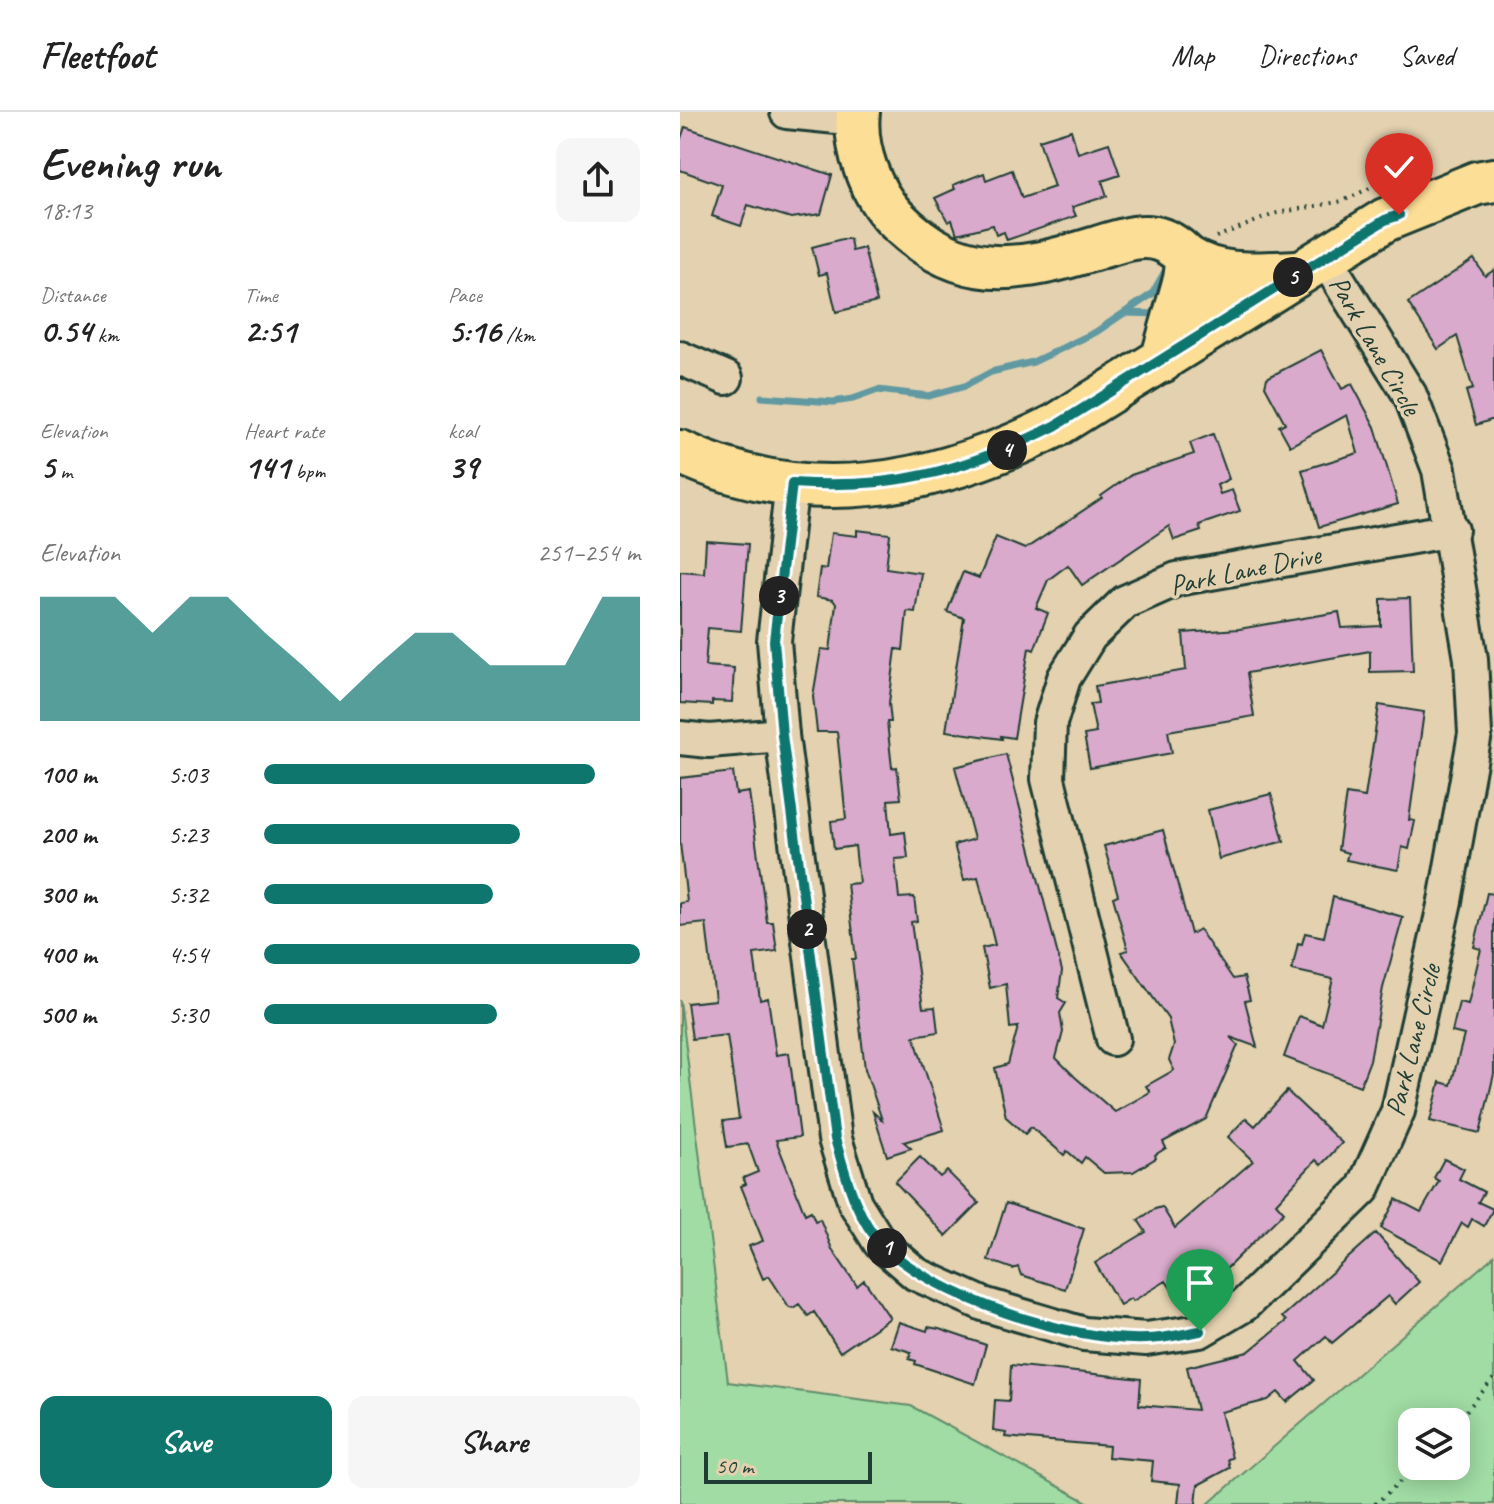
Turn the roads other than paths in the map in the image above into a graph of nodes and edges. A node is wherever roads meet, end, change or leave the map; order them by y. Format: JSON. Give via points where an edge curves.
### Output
{"nodes":[{"id":1,"x":787,"y":112,"type":"edge"},
{"id":2,"x":857,"y":115,"type":"edge"},
{"id":3,"x":1494,"y":180,"type":"edge"},
{"id":4,"x":1186,"y":255,"type":"junction"},
{"id":5,"x":1313,"y":265,"type":"junction"},
{"id":6,"x":1224,"y":320,"type":"junction"},
{"id":7,"x":680,"y":358,"type":"edge"},
{"id":8,"x":1162,"y":361,"type":"junction"},
{"id":9,"x":726,"y":378,"type":"dead end"},
{"id":10,"x":680,"y":452,"type":"edge"},
{"id":11,"x":792,"y":483,"type":"junction"},
{"id":12,"x":1452,"y":530,"type":"junction"},
{"id":13,"x":782,"y":735,"type":"junction"},
{"id":14,"x":680,"y":738,"type":"edge"},
{"id":15,"x":1113,"y":1039,"type":"dead end"}],
"edges":[{"from":1,"to":2,"type":"street"},
{"from":2,"to":4,"type":"main road","via":[[862,157],[880,203],[917,240],[955,260],[1003,270],[1048,263],[1136,237],[1161,240]]},
{"from":3,"to":5,"type":"main road","via":[[1385,220]]},
{"from":4,"to":5,"type":"main road","via":[[1221,272]]},
{"from":4,"to":6,"type":"main road"},
{"from":4,"to":8,"type":"main road","via":[[1185,279]]},
{"from":5,"to":6,"type":"main road"},
{"from":5,"to":12,"type":"street","name":"Park Lane Circle","via":[[1410,395],[1439,470]]},
{"from":6,"to":8,"type":"main road"},
{"from":7,"to":9,"type":"street"},
{"from":8,"to":11,"type":"main road","via":[[1055,426],[1002,453],[948,471],[892,483]]},
{"from":10,"to":11,"type":"main road","via":[[705,464]]},
{"from":11,"to":13,"type":"street","name":"Park Lane Circle","via":[[774,641]]},
{"from":12,"to":13,"type":"street","name":"Park Lane Circle","via":[[1471,659],[1475,734],[1445,901],[1398,1111],[1363,1189],[1244,1305],[1200,1331],[1146,1339],[1084,1334],[983,1304],[916,1274],[880,1243],[855,1203],[835,1139]]},
{"from":12,"to":15,"type":"street","name":"Park Lane Drive","via":[[1177,579],[1125,602],[1090,636],[1064,678],[1050,723],[1048,779]]},
{"from":13,"to":14,"type":"street"}]}
